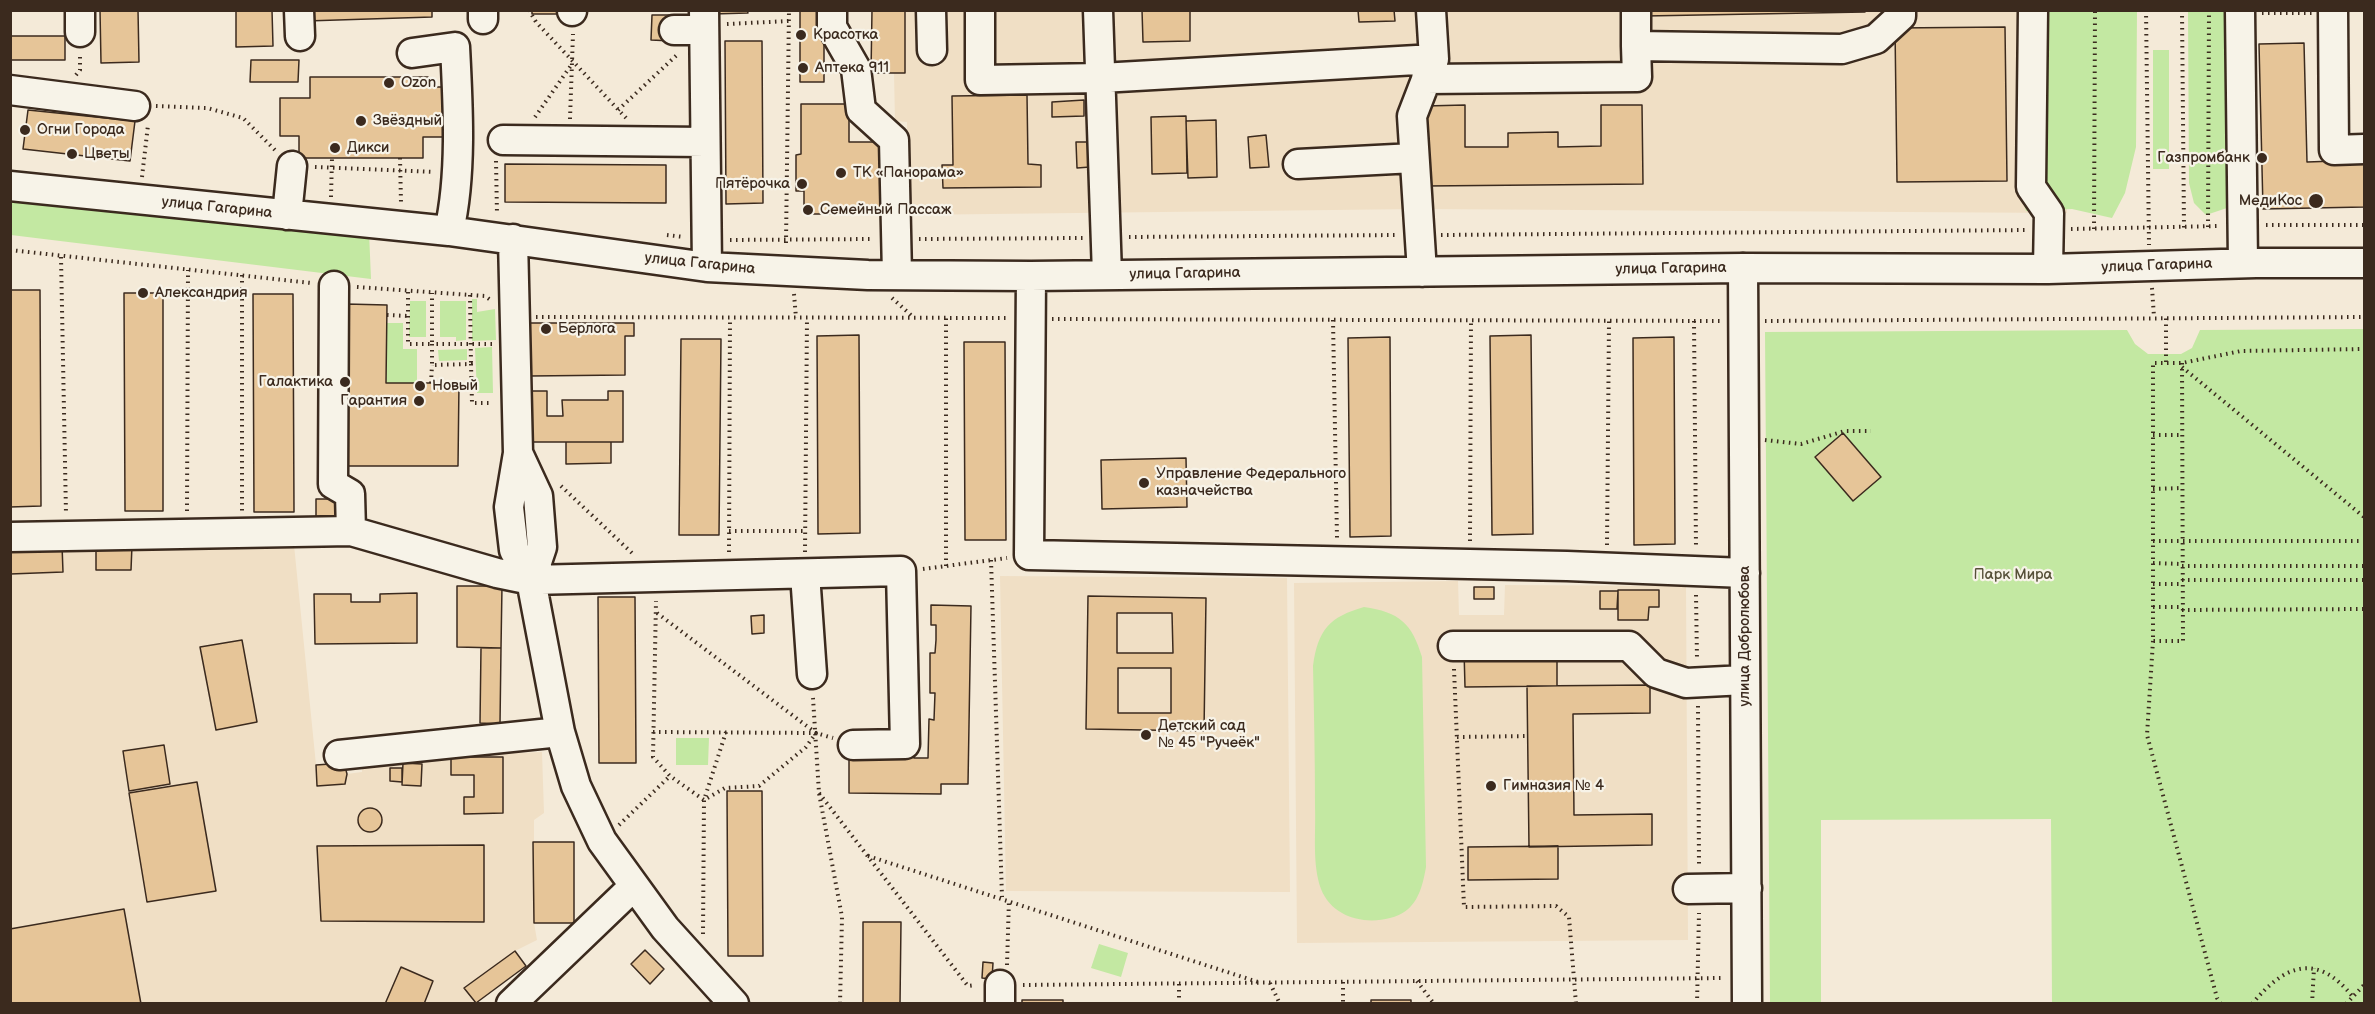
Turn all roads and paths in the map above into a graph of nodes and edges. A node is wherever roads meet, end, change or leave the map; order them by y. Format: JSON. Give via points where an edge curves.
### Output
{"nodes":[{"id":1,"x":529,"y":10,"type":"edge"},
{"id":2,"x":789,"y":10,"type":"edge"},
{"id":3,"x":832,"y":10,"type":"edge"},
{"id":4,"x":931,"y":10,"type":"edge"},
{"id":5,"x":980,"y":10,"type":"edge"},
{"id":6,"x":1098,"y":10,"type":"edge"},
{"id":7,"x":1431,"y":10,"type":"edge"},
{"id":8,"x":1636,"y":10,"type":"edge"},
{"id":9,"x":1900,"y":10,"type":"edge"},
{"id":10,"x":2032,"y":10,"type":"edge"},
{"id":11,"x":2095,"y":10,"type":"edge"},
{"id":12,"x":2146,"y":10,"type":"edge"},
{"id":13,"x":2182,"y":10,"type":"edge"},
{"id":14,"x":2209,"y":10,"type":"edge"},
{"id":15,"x":572,"y":11,"type":"edge"},
{"id":16,"x":2247,"y":12,"type":"edge"},
{"id":17,"x":2333,"y":12,"type":"edge"},
{"id":18,"x":789,"y":21,"type":"junction"},
{"id":19,"x":704,"y":22,"type":"edge"},
{"id":20,"x":674,"y":30,"type":"dead end"},
{"id":21,"x":1636,"y":46,"type":"junction"},
{"id":22,"x":932,"y":50,"type":"dead end"},
{"id":23,"x":412,"y":53,"type":"dead end"},
{"id":24,"x":573,"y":62,"type":"junction"},
{"id":25,"x":1430,"y":69,"type":"junction"},
{"id":26,"x":1101,"y":78,"type":"junction"},
{"id":27,"x":10,"y":90,"type":"edge"},
{"id":28,"x":144,"y":110,"type":"junction"},
{"id":29,"x":618,"y":110,"type":"junction"},
{"id":30,"x":511,"y":140,"type":"joint"},
{"id":31,"x":569,"y":141,"type":"junction"},
{"id":32,"x":648,"y":141,"type":"junction"},
{"id":33,"x":705,"y":142,"type":"junction"},
{"id":34,"x":2364,"y":149,"type":"edge"},
{"id":35,"x":332,"y":158,"type":"dead end"},
{"id":36,"x":400,"y":158,"type":"dead end"},
{"id":37,"x":1414,"y":158,"type":"junction"},
{"id":38,"x":1298,"y":164,"type":"dead end"},
{"id":39,"x":292,"y":166,"type":"junction"},
{"id":40,"x":332,"y":168,"type":"junction"},
{"id":41,"x":400,"y":171,"type":"junction"},
{"id":42,"x":455,"y":173,"type":"junction"},
{"id":43,"x":141,"y":182,"type":"dead end"},
{"id":44,"x":10,"y":186,"type":"edge"},
{"id":45,"x":288,"y":206,"type":"junction"},
{"id":46,"x":401,"y":207,"type":"dead end"},
{"id":47,"x":452,"y":222,"type":"junction"},
{"id":48,"x":2242,"y":225,"type":"junction"},
{"id":49,"x":2364,"y":225,"type":"edge"},
{"id":50,"x":2208,"y":226,"type":"junction"},
{"id":51,"x":505,"y":228,"type":"junction"},
{"id":52,"x":2147,"y":228,"type":"junction"},
{"id":53,"x":2184,"y":228,"type":"junction"},
{"id":54,"x":2094,"y":229,"type":"junction"},
{"id":55,"x":2049,"y":230,"type":"junction"},
{"id":56,"x":660,"y":234,"type":"dead end"},
{"id":57,"x":1420,"y":235,"type":"junction"},
{"id":58,"x":1106,"y":238,"type":"junction"},
{"id":59,"x":896,"y":239,"type":"junction"},
{"id":60,"x":786,"y":241,"type":"junction"},
{"id":61,"x":10,"y":250,"type":"edge"},
{"id":62,"x":707,"y":253,"type":"junction"},
{"id":63,"x":61,"y":256,"type":"junction"},
{"id":64,"x":2364,"y":262,"type":"edge"},
{"id":65,"x":2243,"y":263,"type":"junction"},
{"id":66,"x":2151,"y":266,"type":"junction"},
{"id":67,"x":1743,"y":268,"type":"junction"},
{"id":68,"x":2048,"y":269,"type":"junction"},
{"id":69,"x":188,"y":270,"type":"junction"},
{"id":70,"x":793,"y":272,"type":"junction"},
{"id":71,"x":1422,"y":272,"type":"junction"},
{"id":72,"x":242,"y":275,"type":"junction"},
{"id":73,"x":897,"y":275,"type":"junction"},
{"id":74,"x":1107,"y":275,"type":"junction"},
{"id":75,"x":1031,"y":276,"type":"junction"},
{"id":76,"x":334,"y":286,"type":"junction"},
{"id":77,"x":408,"y":292,"type":"junction"},
{"id":78,"x":432,"y":293,"type":"junction"},
{"id":79,"x":470,"y":295,"type":"junction"},
{"id":80,"x":387,"y":315,"type":"dead end"},
{"id":81,"x":408,"y":316,"type":"junction"},
{"id":82,"x":2364,"y":317,"type":"edge"},
{"id":83,"x":730,"y":318,"type":"junction"},
{"id":84,"x":796,"y":318,"type":"junction"},
{"id":85,"x":807,"y":318,"type":"junction"},
{"id":86,"x":946,"y":318,"type":"junction"},
{"id":87,"x":2154,"y":318,"type":"junction"},
{"id":88,"x":2166,"y":318,"type":"junction"},
{"id":89,"x":1030,"y":319,"type":"junction"},
{"id":90,"x":1333,"y":320,"type":"junction"},
{"id":91,"x":1470,"y":320,"type":"junction"},
{"id":92,"x":1743,"y":320,"type":"junction"},
{"id":93,"x":1609,"y":321,"type":"junction"},
{"id":94,"x":514,"y":330,"type":"junction"},
{"id":95,"x":432,"y":344,"type":"junction"},
{"id":96,"x":471,"y":344,"type":"junction"},
{"id":97,"x":2364,"y":349,"type":"edge"},
{"id":98,"x":2166,"y":363,"type":"junction"},
{"id":99,"x":471,"y":364,"type":"dead end"},
{"id":100,"x":432,"y":365,"type":"dead end"},
{"id":101,"x":2182,"y":365,"type":"junction"},
{"id":102,"x":431,"y":383,"type":"dead end"},
{"id":103,"x":1871,"y":431,"type":"dead end"},
{"id":104,"x":2153,"y":435,"type":"junction"},
{"id":105,"x":2182,"y":435,"type":"junction"},
{"id":106,"x":1762,"y":451,"type":"dead end"},
{"id":107,"x":2182,"y":488,"type":"junction"},
{"id":108,"x":2153,"y":489,"type":"junction"},
{"id":109,"x":2364,"y":518,"type":"edge"},
{"id":110,"x":351,"y":531,"type":"junction"},
{"id":111,"x":729,"y":531,"type":"junction"},
{"id":112,"x":806,"y":531,"type":"junction"},
{"id":113,"x":187,"y":533,"type":"junction"},
{"id":114,"x":242,"y":533,"type":"junction"},
{"id":115,"x":67,"y":534,"type":"junction"},
{"id":116,"x":10,"y":537,"type":"edge"},
{"id":117,"x":2364,"y":541,"type":"edge"},
{"id":118,"x":2153,"y":542,"type":"junction"},
{"id":119,"x":2182,"y":542,"type":"junction"},
{"id":120,"x":1029,"y":555,"type":"junction"},
{"id":121,"x":991,"y":560,"type":"junction"},
{"id":122,"x":1337,"y":561,"type":"junction"},
{"id":123,"x":2153,"y":563,"type":"junction"},
{"id":124,"x":1470,"y":564,"type":"junction"},
{"id":125,"x":2182,"y":565,"type":"junction"},
{"id":126,"x":946,"y":566,"type":"junction"},
{"id":127,"x":2364,"y":566,"type":"edge"},
{"id":128,"x":1606,"y":568,"type":"junction"},
{"id":129,"x":901,"y":572,"type":"junction"},
{"id":130,"x":1745,"y":573,"type":"junction"},
{"id":131,"x":805,"y":574,"type":"junction"},
{"id":132,"x":729,"y":575,"type":"junction"},
{"id":133,"x":657,"y":577,"type":"junction"},
{"id":134,"x":531,"y":580,"type":"junction"},
{"id":135,"x":2364,"y":580,"type":"edge"},
{"id":136,"x":2182,"y":582,"type":"junction"},
{"id":137,"x":2153,"y":584,"type":"junction"},
{"id":138,"x":2153,"y":607,"type":"junction"},
{"id":139,"x":2182,"y":608,"type":"junction"},
{"id":140,"x":2364,"y":609,"type":"edge"},
{"id":141,"x":656,"y":613,"type":"junction"},
{"id":142,"x":2153,"y":641,"type":"junction"},
{"id":143,"x":1453,"y":646,"type":"joint"},
{"id":144,"x":812,"y":674,"type":"joint"},
{"id":145,"x":1745,"y":680,"type":"junction"},
{"id":146,"x":560,"y":732,"type":"junction"},
{"id":147,"x":653,"y":732,"type":"junction"},
{"id":148,"x":726,"y":732,"type":"junction"},
{"id":149,"x":816,"y":733,"type":"junction"},
{"id":150,"x":1528,"y":736,"type":"dead end"},
{"id":151,"x":1457,"y":737,"type":"junction"},
{"id":152,"x":853,"y":745,"type":"joint"},
{"id":153,"x":339,"y":755,"type":"dead end"},
{"id":154,"x":670,"y":776,"type":"junction"},
{"id":155,"x":819,"y":793,"type":"junction"},
{"id":156,"x":704,"y":800,"type":"junction"},
{"id":157,"x":602,"y":842,"type":"junction"},
{"id":158,"x":867,"y":856,"type":"junction"},
{"id":159,"x":633,"y":887,"type":"junction"},
{"id":160,"x":1746,"y":888,"type":"junction"},
{"id":161,"x":1688,"y":889,"type":"dead end"},
{"id":162,"x":1002,"y":897,"type":"junction"},
{"id":163,"x":1009,"y":900,"type":"junction"},
{"id":164,"x":2314,"y":968,"type":"junction"},
{"id":165,"x":703,"y":970,"type":"junction"},
{"id":166,"x":1576,"y":980,"type":"junction"},
{"id":167,"x":1416,"y":981,"type":"junction"},
{"id":168,"x":1343,"y":982,"type":"junction"},
{"id":169,"x":1261,"y":983,"type":"junction"},
{"id":170,"x":1270,"y":983,"type":"junction"},
{"id":171,"x":1179,"y":984,"type":"junction"},
{"id":172,"x":2364,"y":985,"type":"edge"},
{"id":173,"x":1002,"y":991,"type":"edge"},
{"id":174,"x":1747,"y":991,"type":"edge"},
{"id":175,"x":2353,"y":997,"type":"junction"},
{"id":176,"x":511,"y":1004,"type":"edge"},
{"id":177,"x":734,"y":1004,"type":"edge"},
{"id":178,"x":840,"y":1004,"type":"edge"},
{"id":179,"x":1179,"y":1004,"type":"edge"},
{"id":180,"x":1280,"y":1004,"type":"edge"},
{"id":181,"x":1343,"y":1004,"type":"edge"},
{"id":182,"x":1434,"y":1004,"type":"edge"},
{"id":183,"x":1576,"y":1004,"type":"edge"},
{"id":184,"x":2221,"y":1004,"type":"edge"},
{"id":185,"x":2252,"y":1004,"type":"edge"},
{"id":186,"x":2312,"y":1004,"type":"edge"},
{"id":187,"x":2346,"y":1004,"type":"edge"}],
"edges":[{"from":1,"to":24,"type":"path"},
{"from":2,"to":18,"type":"path"},
{"from":3,"to":59,"type":"street","via":[[832,27],[856,69],[861,110],[894,140]]},
{"from":4,"to":22,"type":"street"},
{"from":5,"to":26,"type":"street","via":[[980,80]]},
{"from":6,"to":26,"type":"street"},
{"from":7,"to":25,"type":"street"},
{"from":8,"to":21,"type":"street"},
{"from":9,"to":21,"type":"street","via":[[1901,16],[1876,39],[1842,49]]},
{"from":10,"to":55,"type":"street","via":[[2031,187],[2049,213]]},
{"from":11,"to":54,"type":"path"},
{"from":12,"to":52,"type":"path"},
{"from":13,"to":53,"type":"path"},
{"from":14,"to":50,"type":"path"},
{"from":15,"to":24,"type":"path"},
{"from":16,"to":17,"type":"path"},
{"from":16,"to":48,"type":"street"},
{"from":17,"to":34,"type":"street","via":[[2334,150]]},
{"from":18,"to":19,"type":"path"},
{"from":18,"to":60,"type":"path"},
{"from":19,"to":20,"type":"street"},
{"from":19,"to":29,"type":"path"},
{"from":19,"to":33,"type":"street"},
{"from":21,"to":25,"type":"street","via":[[1637,77]]},
{"from":23,"to":42,"type":"street","via":[[455,46]]},
{"from":24,"to":29,"type":"path"},
{"from":24,"to":30,"type":"path"},
{"from":24,"to":31,"type":"path"},
{"from":25,"to":26,"type":"street"},
{"from":25,"to":37,"type":"street","via":[[1412,116]]},
{"from":26,"to":58,"type":"street"},
{"from":27,"to":28,"type":"street"},
{"from":28,"to":39,"type":"path","via":[[207,108],[243,118]]},
{"from":28,"to":43,"type":"path"},
{"from":29,"to":32,"type":"path"},
{"from":30,"to":31,"type":"street"},
{"from":31,"to":32,"type":"street"},
{"from":32,"to":33,"type":"street"},
{"from":33,"to":62,"type":"street"},
{"from":35,"to":40,"type":"path"},
{"from":36,"to":41,"type":"path"},
{"from":37,"to":38,"type":"street"},
{"from":37,"to":57,"type":"street"},
{"from":39,"to":40,"type":"path"},
{"from":39,"to":45,"type":"street"},
{"from":40,"to":41,"type":"path"},
{"from":40,"to":45,"type":"path","via":[[331,201]]},
{"from":41,"to":42,"type":"path"},
{"from":41,"to":46,"type":"path"},
{"from":42,"to":47,"type":"street"},
{"from":44,"to":45,"type":"street","name":"улица Гагарина"},
{"from":45,"to":47,"type":"street","name":"улица Гагарина"},
{"from":47,"to":51,"type":"street","name":"улица Гагарина"},
{"from":47,"to":51,"type":"path"},
{"from":48,"to":49,"type":"path"},
{"from":48,"to":50,"type":"path"},
{"from":48,"to":65,"type":"street"},
{"from":50,"to":53,"type":"path"},
{"from":51,"to":62,"type":"street","name":"улица Гагарина"},
{"from":51,"to":94,"type":"street"},
{"from":52,"to":53,"type":"path"},
{"from":52,"to":54,"type":"path"},
{"from":52,"to":66,"type":"path"},
{"from":54,"to":55,"type":"path"},
{"from":55,"to":57,"type":"path"},
{"from":55,"to":68,"type":"street"},
{"from":56,"to":62,"type":"path"},
{"from":57,"to":58,"type":"path"},
{"from":57,"to":71,"type":"street"},
{"from":58,"to":59,"type":"path"},
{"from":58,"to":74,"type":"street"},
{"from":59,"to":60,"type":"path"},
{"from":59,"to":73,"type":"street"},
{"from":60,"to":62,"type":"path"},
{"from":60,"to":70,"type":"path"},
{"from":61,"to":63,"type":"path"},
{"from":62,"to":70,"type":"street","name":"улица Гагарина"},
{"from":63,"to":69,"type":"path"},
{"from":63,"to":115,"type":"path"},
{"from":64,"to":65,"type":"street","name":"улица Гагарина"},
{"from":65,"to":66,"type":"street","name":"улица Гагарина"},
{"from":66,"to":68,"type":"street","name":"улица Гагарина"},
{"from":66,"to":87,"type":"path"},
{"from":67,"to":68,"type":"street","name":"улица Гагарина"},
{"from":67,"to":71,"type":"street","name":"улица Гагарина"},
{"from":67,"to":92,"type":"street","name":"улица Добролюбова"},
{"from":69,"to":72,"type":"path"},
{"from":69,"to":113,"type":"path"},
{"from":70,"to":73,"type":"street","name":"улица Гагарина"},
{"from":70,"to":84,"type":"path"},
{"from":71,"to":74,"type":"street","name":"улица Гагарина"},
{"from":72,"to":76,"type":"path"},
{"from":72,"to":114,"type":"path"},
{"from":73,"to":75,"type":"street","name":"улица Гагарина"},
{"from":74,"to":75,"type":"street","name":"улица Гагарина"},
{"from":75,"to":89,"type":"street"},
{"from":76,"to":77,"type":"path"},
{"from":76,"to":110,"type":"street","via":[[333,484],[350,494]]},
{"from":77,"to":78,"type":"path"},
{"from":77,"to":81,"type":"path"},
{"from":78,"to":79,"type":"path"},
{"from":78,"to":95,"type":"path"},
{"from":79,"to":94,"type":"path","via":[[485,296]]},
{"from":79,"to":96,"type":"path"},
{"from":80,"to":81,"type":"path"},
{"from":81,"to":95,"type":"path","via":[[408,344]]},
{"from":82,"to":88,"type":"path"},
{"from":83,"to":84,"type":"path"},
{"from":83,"to":94,"type":"path"},
{"from":83,"to":111,"type":"path"},
{"from":84,"to":85,"type":"path"},
{"from":85,"to":86,"type":"path"},
{"from":85,"to":112,"type":"path"},
{"from":86,"to":89,"type":"path"},
{"from":86,"to":126,"type":"path"},
{"from":87,"to":88,"type":"path"},
{"from":87,"to":92,"type":"path"},
{"from":88,"to":98,"type":"path"},
{"from":89,"to":90,"type":"path"},
{"from":89,"to":120,"type":"street"},
{"from":90,"to":91,"type":"path"},
{"from":90,"to":122,"type":"path"},
{"from":91,"to":93,"type":"path"},
{"from":91,"to":124,"type":"path"},
{"from":92,"to":93,"type":"path"},
{"from":92,"to":130,"type":"street","name":"улица Добролюбова"},
{"from":93,"to":128,"type":"path"},
{"from":94,"to":96,"type":"path"},
{"from":94,"to":134,"type":"street","via":[[518,453],[510,507],[514,550]]},
{"from":95,"to":96,"type":"path"},
{"from":96,"to":99,"type":"path"},
{"from":97,"to":101,"type":"path","via":[[2241,351]]},
{"from":98,"to":101,"type":"path"},
{"from":98,"to":104,"type":"path","via":[[2152,363]]},
{"from":100,"to":102,"type":"path"},
{"from":101,"to":105,"type":"path"},
{"from":101,"to":109,"type":"path"},
{"from":103,"to":106,"type":"path","via":[[1845,430],[1801,444],[1762,440]]},
{"from":104,"to":105,"type":"path"},
{"from":104,"to":108,"type":"path"},
{"from":105,"to":107,"type":"path"},
{"from":107,"to":108,"type":"path"},
{"from":107,"to":119,"type":"path"},
{"from":108,"to":118,"type":"path"},
{"from":110,"to":114,"type":"street"},
{"from":110,"to":134,"type":"street"},
{"from":111,"to":112,"type":"path"},
{"from":111,"to":132,"type":"path"},
{"from":112,"to":131,"type":"path"},
{"from":113,"to":114,"type":"street"},
{"from":113,"to":115,"type":"street"},
{"from":115,"to":116,"type":"street"},
{"from":117,"to":119,"type":"path"},
{"from":118,"to":119,"type":"path"},
{"from":118,"to":123,"type":"path"},
{"from":119,"to":125,"type":"path"},
{"from":120,"to":121,"type":"path"},
{"from":120,"to":122,"type":"street"},
{"from":121,"to":126,"type":"path"},
{"from":121,"to":162,"type":"path"},
{"from":122,"to":124,"type":"street"},
{"from":123,"to":125,"type":"path"},
{"from":123,"to":137,"type":"path"},
{"from":124,"to":128,"type":"street"},
{"from":125,"to":127,"type":"path"},
{"from":125,"to":136,"type":"path"},
{"from":126,"to":129,"type":"path"},
{"from":128,"to":130,"type":"street"},
{"from":129,"to":131,"type":"street"},
{"from":129,"to":152,"type":"street","via":[[905,744]]},
{"from":130,"to":145,"type":"street","name":"улица Добролюбова"},
{"from":131,"to":132,"type":"street"},
{"from":131,"to":144,"type":"street"},
{"from":132,"to":133,"type":"street"},
{"from":133,"to":134,"type":"street"},
{"from":133,"to":141,"type":"path"},
{"from":134,"to":146,"type":"street"},
{"from":135,"to":136,"type":"path"},
{"from":136,"to":137,"type":"path"},
{"from":136,"to":139,"type":"path"},
{"from":137,"to":138,"type":"path"},
{"from":138,"to":139,"type":"path"},
{"from":138,"to":142,"type":"path"},
{"from":139,"to":140,"type":"path"},
{"from":139,"to":142,"type":"path","via":[[2183,641]]},
{"from":141,"to":147,"type":"path"},
{"from":141,"to":149,"type":"path"},
{"from":142,"to":184,"type":"path","via":[[2147,735]]},
{"from":143,"to":145,"type":"street","via":[[1629,646],[1656,673],[1686,683]]},
{"from":143,"to":151,"type":"path"},
{"from":144,"to":149,"type":"path"},
{"from":145,"to":160,"type":"street","name":"улица Добролюбова"},
{"from":146,"to":153,"type":"street"},
{"from":146,"to":157,"type":"street","via":[[576,786]]},
{"from":147,"to":148,"type":"path"},
{"from":147,"to":154,"type":"path","via":[[653,757]]},
{"from":148,"to":149,"type":"path"},
{"from":148,"to":156,"type":"path"},
{"from":149,"to":152,"type":"path"},
{"from":149,"to":155,"type":"path"},
{"from":149,"to":156,"type":"path","via":[[806,747],[759,786],[725,788]]},
{"from":150,"to":151,"type":"path"},
{"from":151,"to":166,"type":"path","via":[[1464,907],[1556,906],[1569,917]]},
{"from":154,"to":156,"type":"path"},
{"from":154,"to":157,"type":"path"},
{"from":155,"to":158,"type":"path"},
{"from":155,"to":178,"type":"path","via":[[842,917]]},
{"from":156,"to":165,"type":"path"},
{"from":157,"to":159,"type":"street"},
{"from":158,"to":162,"type":"path"},
{"from":158,"to":173,"type":"path","via":[[968,986]]},
{"from":159,"to":165,"type":"street"},
{"from":159,"to":176,"type":"street"},
{"from":160,"to":161,"type":"street"},
{"from":160,"to":174,"type":"street","name":"улица Добролюбова"},
{"from":162,"to":163,"type":"path"},
{"from":163,"to":169,"type":"path"},
{"from":163,"to":173,"type":"path"},
{"from":164,"to":175,"type":"path","via":[[2331,974]]},
{"from":164,"to":185,"type":"path","via":[[2289,972],[2268,984]]},
{"from":164,"to":186,"type":"path"},
{"from":165,"to":177,"type":"street"},
{"from":166,"to":167,"type":"path"},
{"from":166,"to":174,"type":"path"},
{"from":166,"to":183,"type":"path"},
{"from":167,"to":168,"type":"path"},
{"from":167,"to":182,"type":"path"},
{"from":168,"to":170,"type":"path"},
{"from":168,"to":181,"type":"path"},
{"from":169,"to":170,"type":"path"},
{"from":169,"to":171,"type":"path"},
{"from":170,"to":180,"type":"path"},
{"from":171,"to":173,"type":"path"},
{"from":171,"to":179,"type":"path"},
{"from":172,"to":175,"type":"path"},
{"from":175,"to":187,"type":"path"}]}
